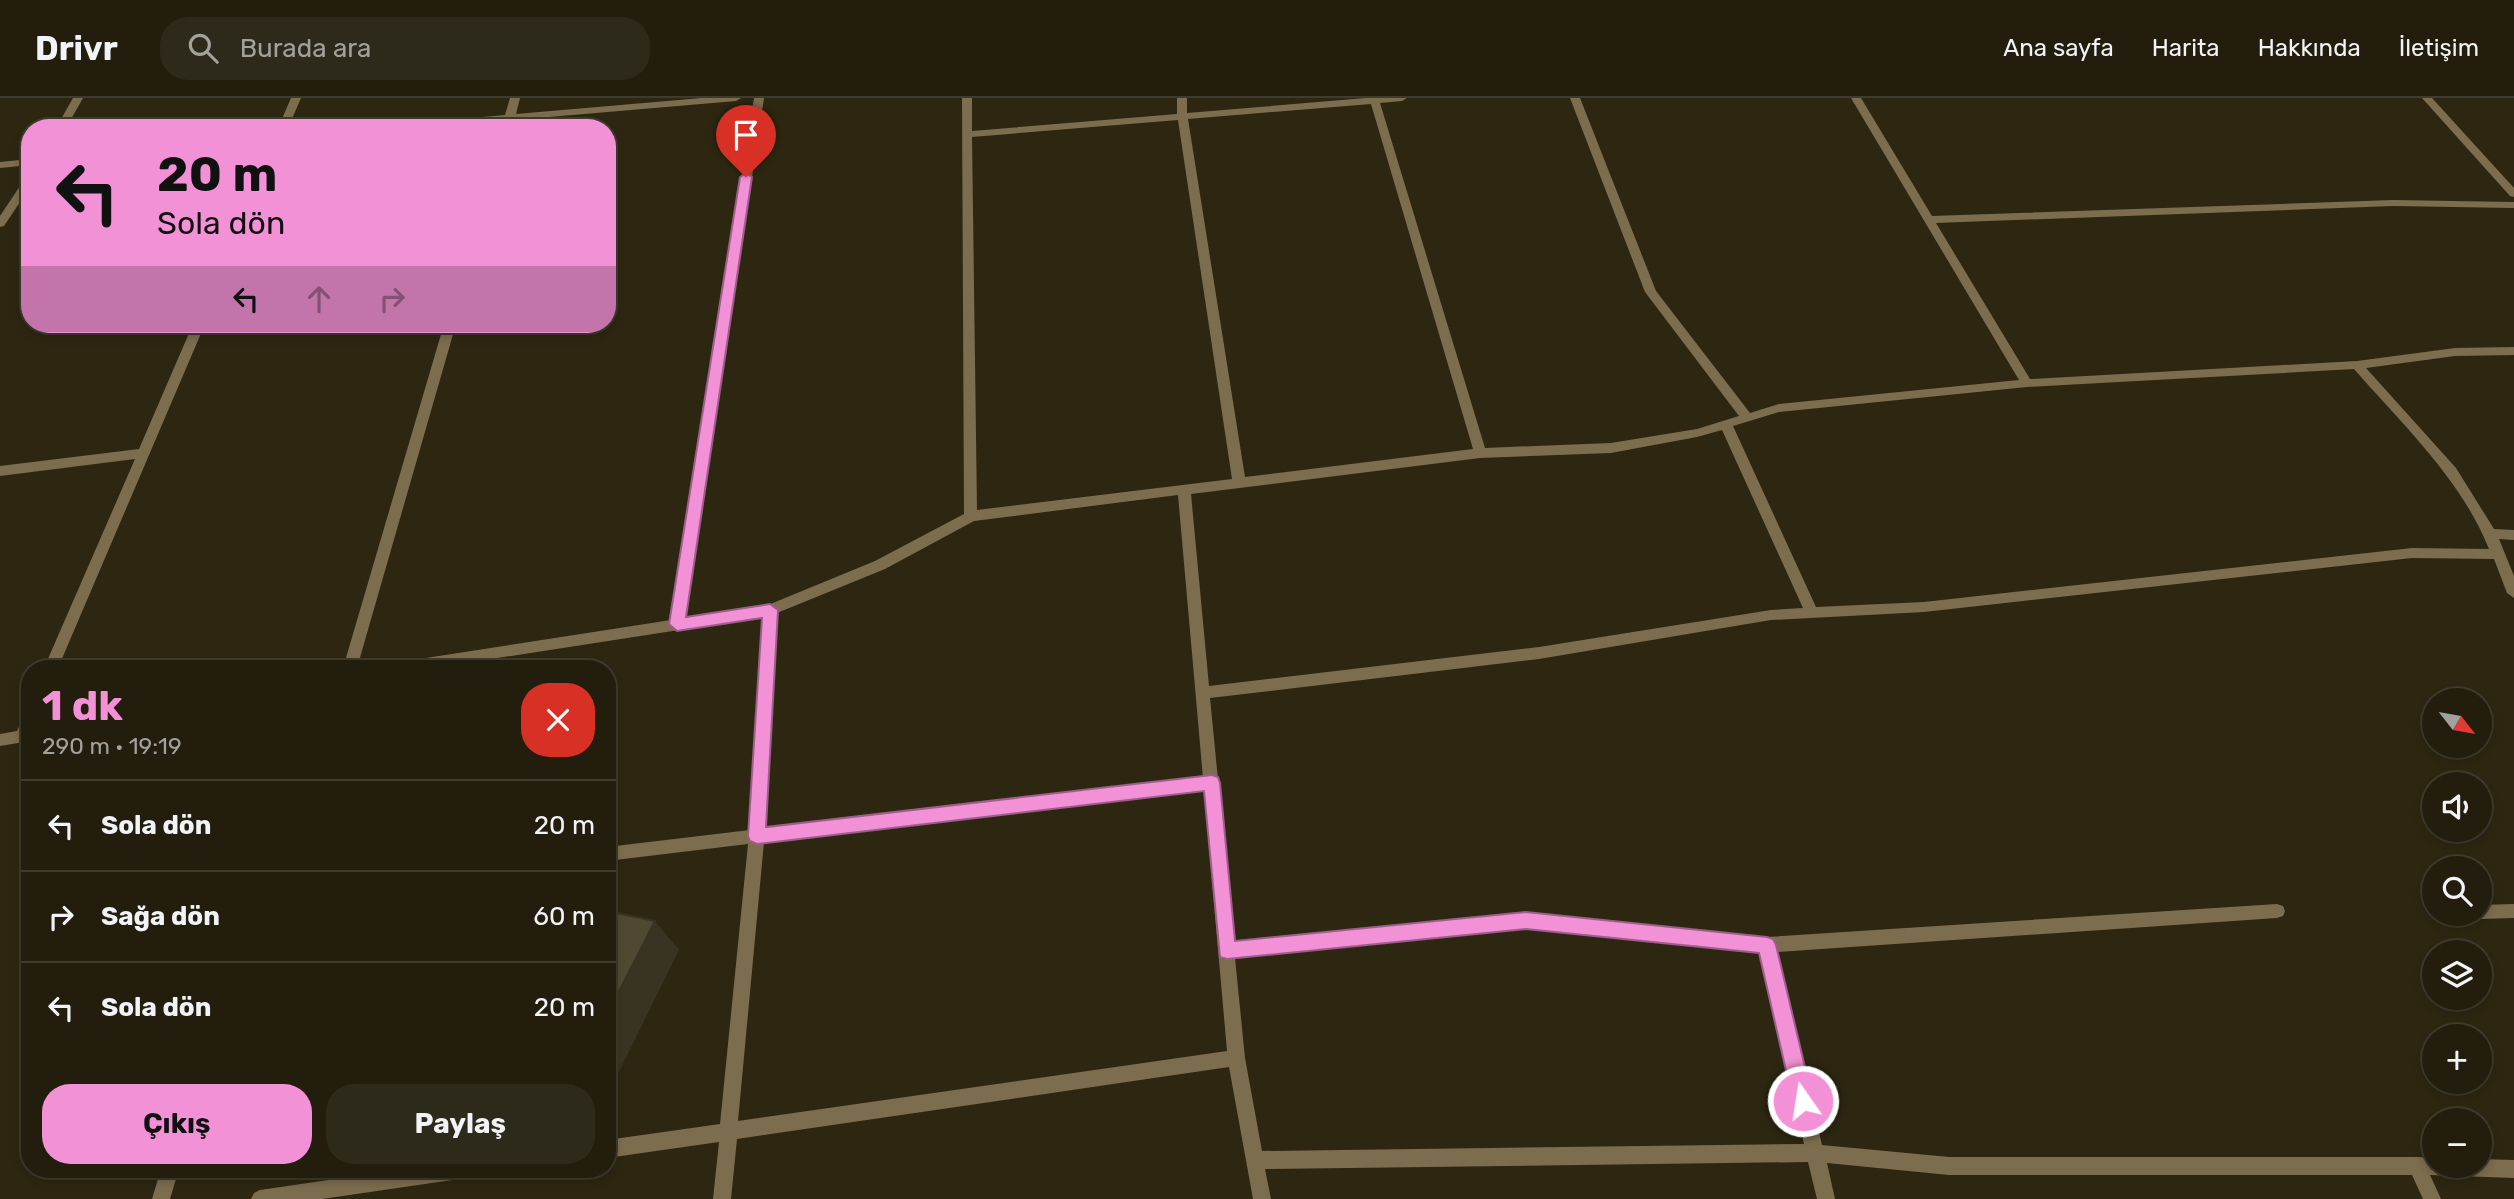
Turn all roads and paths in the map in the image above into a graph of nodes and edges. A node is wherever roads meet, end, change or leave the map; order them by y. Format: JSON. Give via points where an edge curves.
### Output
{"nodes":[{"id":1,"x":78,"y":98,"type":"edge"},
{"id":2,"x":296,"y":98,"type":"edge"},
{"id":3,"x":515,"y":98,"type":"edge"},
{"id":4,"x":736,"y":98,"type":"edge"},
{"id":5,"x":759,"y":98,"type":"edge"},
{"id":6,"x":967,"y":98,"type":"edge"},
{"id":7,"x":1182,"y":98,"type":"edge"},
{"id":8,"x":1402,"y":98,"type":"edge"},
{"id":9,"x":1575,"y":98,"type":"edge"},
{"id":10,"x":1856,"y":98,"type":"edge"},
{"id":11,"x":2427,"y":98,"type":"edge"},
{"id":12,"x":1375,"y":99,"type":"edge"},
{"id":13,"x":1182,"y":115,"type":"junction"},
{"id":14,"x":510,"y":117,"type":"junction"},
{"id":15,"x":66,"y":119,"type":"edge"},
{"id":16,"x":287,"y":119,"type":"edge"},
{"id":17,"x":489,"y":119,"type":"edge"},
{"id":18,"x":968,"y":134,"type":"junction"},
{"id":19,"x":21,"y":163,"type":"edge"},
{"id":20,"x":0,"y":165,"type":"edge"},
{"id":21,"x":21,"y":192,"type":"edge"},
{"id":22,"x":2514,"y":194,"type":"edge"},
{"id":23,"x":2514,"y":205,"type":"edge"},
{"id":24,"x":1928,"y":220,"type":"junction"},
{"id":25,"x":0,"y":224,"type":"edge"},
{"id":26,"x":195,"y":333,"type":"edge"},
{"id":27,"x":447,"y":333,"type":"edge"},
{"id":28,"x":2514,"y":351,"type":"edge"},
{"id":29,"x":2357,"y":365,"type":"junction"},
{"id":30,"x":2027,"y":383,"type":"junction"},
{"id":31,"x":1747,"y":418,"type":"junction"},
{"id":32,"x":1726,"y":424,"type":"junction"},
{"id":33,"x":143,"y":453,"type":"junction"},
{"id":34,"x":1480,"y":453,"type":"junction"},
{"id":35,"x":0,"y":471,"type":"edge"},
{"id":36,"x":1239,"y":482,"type":"junction"},
{"id":37,"x":1184,"y":489,"type":"junction"},
{"id":38,"x":971,"y":516,"type":"junction"},
{"id":39,"x":2490,"y":534,"type":"junction"},
{"id":40,"x":2514,"y":535,"type":"edge"},
{"id":41,"x":2499,"y":554,"type":"junction"},
{"id":42,"x":2514,"y":593,"type":"edge"},
{"id":43,"x":770,"y":610,"type":"junction"},
{"id":44,"x":1812,"y":613,"type":"junction"},
{"id":45,"x":677,"y":624,"type":"junction"},
{"id":46,"x":54,"y":660,"type":"edge"},
{"id":47,"x":353,"y":660,"type":"edge"},
{"id":48,"x":450,"y":660,"type":"edge"},
{"id":49,"x":1204,"y":693,"type":"junction"},
{"id":50,"x":21,"y":737,"type":"edge"},
{"id":51,"x":0,"y":740,"type":"edge"},
{"id":52,"x":1212,"y":783,"type":"junction"},
{"id":53,"x":757,"y":836,"type":"junction"},
{"id":54,"x":616,"y":853,"type":"edge"},
{"id":55,"x":2277,"y":911,"type":"dead end"},
{"id":56,"x":2514,"y":911,"type":"edge"},
{"id":57,"x":2492,"y":912,"type":"edge"},
{"id":58,"x":1767,"y":945,"type":"junction"},
{"id":59,"x":1227,"y":951,"type":"junction"},
{"id":60,"x":1236,"y":1058,"type":"junction"},
{"id":61,"x":730,"y":1131,"type":"junction"},
{"id":62,"x":616,"y":1148,"type":"edge"},
{"id":63,"x":1815,"y":1153,"type":"junction"},
{"id":64,"x":1254,"y":1160,"type":"junction"},
{"id":65,"x":2417,"y":1166,"type":"junction"},
{"id":66,"x":2514,"y":1169,"type":"edge"},
{"id":67,"x":167,"y":1178,"type":"edge"},
{"id":68,"x":404,"y":1178,"type":"edge"},
{"id":69,"x":161,"y":1199,"type":"edge"},
{"id":70,"x":260,"y":1199,"type":"edge"},
{"id":71,"x":722,"y":1199,"type":"edge"},
{"id":72,"x":1262,"y":1199,"type":"edge"},
{"id":73,"x":1826,"y":1199,"type":"edge"},
{"id":74,"x":2432,"y":1199,"type":"edge"}],
"edges":[{"from":1,"to":15,"type":"street"},
{"from":2,"to":16,"type":"street"},
{"from":3,"to":14,"type":"street"},
{"from":4,"to":14,"type":"street"},
{"from":5,"to":45,"type":"street"},
{"from":6,"to":18,"type":"street"},
{"from":7,"to":13,"type":"street"},
{"from":8,"to":12,"type":"street"},
{"from":9,"to":31,"type":"street","via":[[1651,292]]},
{"from":10,"to":24,"type":"street"},
{"from":11,"to":22,"type":"street"},
{"from":12,"to":13,"type":"street"},
{"from":12,"to":34,"type":"street"},
{"from":13,"to":18,"type":"street"},
{"from":13,"to":36,"type":"street"},
{"from":14,"to":17,"type":"street"},
{"from":18,"to":38,"type":"street"},
{"from":19,"to":20,"type":"street"},
{"from":21,"to":25,"type":"street"},
{"from":23,"to":24,"type":"street","via":[[2393,203]]},
{"from":24,"to":30,"type":"street"},
{"from":26,"to":33,"type":"street"},
{"from":27,"to":47,"type":"street"},
{"from":28,"to":29,"type":"street","via":[[2455,352]]},
{"from":29,"to":30,"type":"street"},
{"from":29,"to":39,"type":"street","via":[[2452,471]]},
{"from":30,"to":31,"type":"street","via":[[1779,408]]},
{"from":31,"to":32,"type":"street"},
{"from":32,"to":34,"type":"street","via":[[1611,449]]},
{"from":32,"to":44,"type":"street"},
{"from":33,"to":35,"type":"street"},
{"from":33,"to":46,"type":"street"},
{"from":34,"to":36,"type":"street"},
{"from":36,"to":37,"type":"street"},
{"from":37,"to":38,"type":"street"},
{"from":37,"to":49,"type":"street"},
{"from":38,"to":43,"type":"street","via":[[880,565]]},
{"from":39,"to":40,"type":"street"},
{"from":39,"to":41,"type":"street"},
{"from":41,"to":42,"type":"street"},
{"from":41,"to":44,"type":"street","via":[[2412,552],[1924,607]]},
{"from":43,"to":45,"type":"street"},
{"from":43,"to":53,"type":"street"},
{"from":44,"to":49,"type":"street","via":[[1771,615],[1539,653]]},
{"from":45,"to":48,"type":"street"},
{"from":49,"to":52,"type":"street"},
{"from":50,"to":51,"type":"street"},
{"from":52,"to":53,"type":"street"},
{"from":52,"to":59,"type":"street"},
{"from":53,"to":54,"type":"street"},
{"from":53,"to":61,"type":"street"},
{"from":55,"to":58,"type":"street"},
{"from":56,"to":57,"type":"street"},
{"from":58,"to":59,"type":"street","via":[[1526,920]]},
{"from":58,"to":63,"type":"street"},
{"from":59,"to":60,"type":"street"},
{"from":60,"to":61,"type":"street"},
{"from":60,"to":64,"type":"street"},
{"from":61,"to":62,"type":"street"},
{"from":61,"to":71,"type":"street"},
{"from":63,"to":64,"type":"street"},
{"from":63,"to":65,"type":"street","via":[[1949,1167]]},
{"from":63,"to":73,"type":"street"},
{"from":64,"to":72,"type":"street"},
{"from":65,"to":66,"type":"street"},
{"from":65,"to":74,"type":"street"},
{"from":67,"to":69,"type":"street"},
{"from":68,"to":70,"type":"street"}]}
